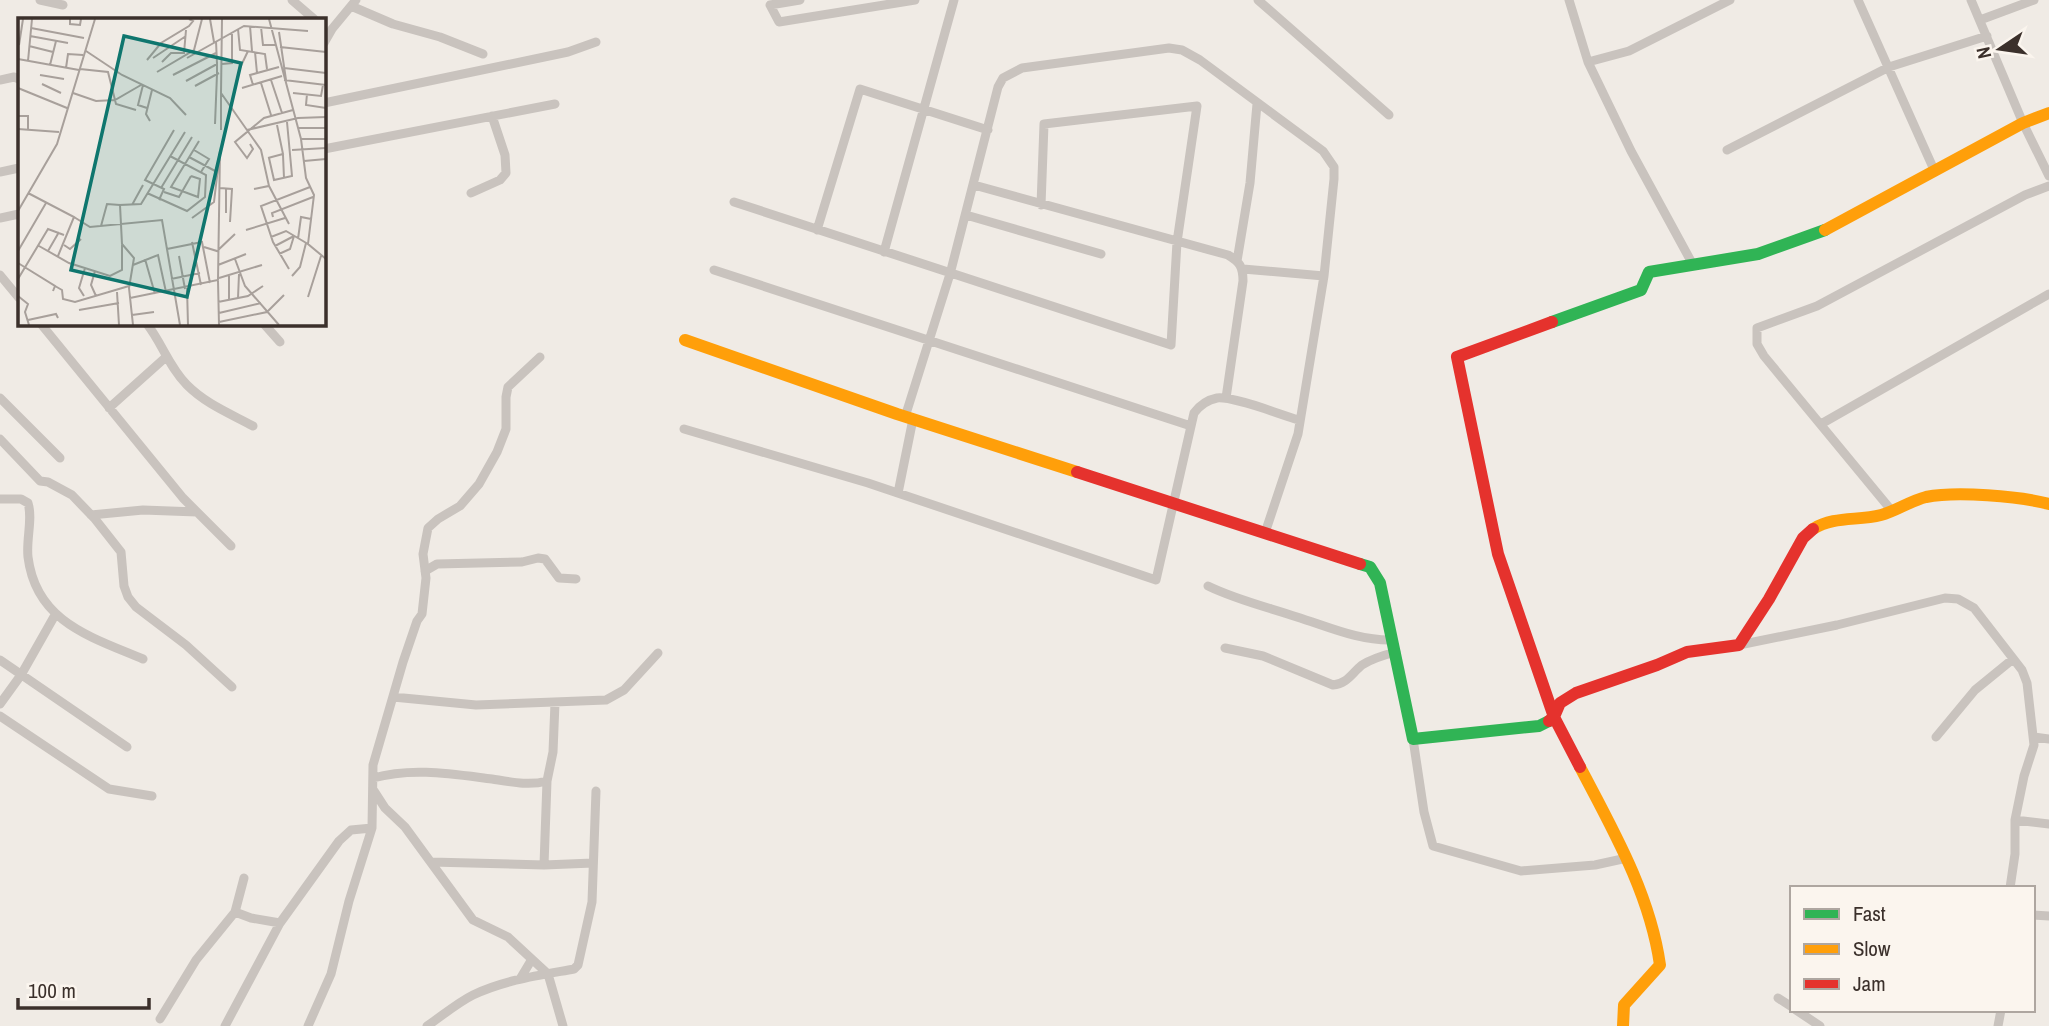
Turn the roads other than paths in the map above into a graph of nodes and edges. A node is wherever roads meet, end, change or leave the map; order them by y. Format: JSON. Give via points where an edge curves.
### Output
{"nodes":[{"id":1,"x":40,"y":0,"type":"edge"},
{"id":2,"x":292,"y":0,"type":"edge"},
{"id":3,"x":800,"y":0,"type":"edge"},
{"id":4,"x":915,"y":0,"type":"edge"},
{"id":5,"x":954,"y":0,"type":"edge"},
{"id":6,"x":1258,"y":0,"type":"edge"},
{"id":7,"x":1569,"y":0,"type":"edge"},
{"id":8,"x":1730,"y":0,"type":"edge"},
{"id":9,"x":1858,"y":0,"type":"edge"},
{"id":10,"x":1971,"y":0,"type":"edge"},
{"id":11,"x":2034,"y":0,"type":"edge"},
{"id":12,"x":354,"y":3,"type":"edge"},
{"id":13,"x":63,"y":5,"type":"dead end"},
{"id":14,"x":313,"y":18,"type":"edge"},
{"id":15,"x":1980,"y":19,"type":"junction"},
{"id":16,"x":327,"y":29,"type":"edge"},
{"id":17,"x":1987,"y":36,"type":"junction"},
{"id":18,"x":596,"y":42,"type":"dead end"},
{"id":19,"x":483,"y":54,"type":"dead end"},
{"id":20,"x":1588,"y":62,"type":"junction"},
{"id":21,"x":1889,"y":67,"type":"junction"},
{"id":22,"x":18,"y":79,"type":"edge"},
{"id":23,"x":0,"y":80,"type":"edge"},
{"id":24,"x":326,"y":103,"type":"edge"},
{"id":25,"x":555,"y":104,"type":"dead end"},
{"id":26,"x":1257,"y":104,"type":"junction"},
{"id":27,"x":923,"y":108,"type":"junction"},
{"id":28,"x":2049,"y":113,"type":"edge"},
{"id":29,"x":1389,"y":114,"type":"dead end"},
{"id":30,"x":492,"y":116,"type":"junction"},
{"id":31,"x":2023,"y":123,"type":"junction"},
{"id":32,"x":988,"y":130,"type":"junction"},
{"id":33,"x":326,"y":149,"type":"edge"},
{"id":34,"x":1727,"y":150,"type":"dead end"},
{"id":35,"x":18,"y":168,"type":"edge"},
{"id":36,"x":0,"y":172,"type":"edge"},
{"id":37,"x":1935,"y":172,"type":"junction"},
{"id":38,"x":2049,"y":177,"type":"edge"},
{"id":39,"x":974,"y":185,"type":"junction"},
{"id":40,"x":2049,"y":186,"type":"edge"},
{"id":41,"x":471,"y":193,"type":"dead end"},
{"id":42,"x":734,"y":202,"type":"dead end"},
{"id":43,"x":1041,"y":205,"type":"junction"},
{"id":44,"x":18,"y":214,"type":"edge"},
{"id":45,"x":967,"y":215,"type":"junction"},
{"id":46,"x":0,"y":218,"type":"edge"},
{"id":47,"x":817,"y":230,"type":"junction"},
{"id":48,"x":1177,"y":242,"type":"junction"},
{"id":49,"x":884,"y":252,"type":"junction"},
{"id":50,"x":1101,"y":254,"type":"dead end"},
{"id":51,"x":1692,"y":263,"type":"junction"},
{"id":52,"x":1240,"y":265,"type":"junction"},
{"id":53,"x":714,"y":270,"type":"dead end"},
{"id":54,"x":950,"y":274,"type":"junction"},
{"id":55,"x":0,"y":275,"type":"edge"},
{"id":56,"x":1324,"y":276,"type":"junction"},
{"id":57,"x":2049,"y":294,"type":"edge"},
{"id":58,"x":18,"y":297,"type":"edge"},
{"id":59,"x":43,"y":326,"type":"edge"},
{"id":60,"x":149,"y":326,"type":"edge"},
{"id":61,"x":266,"y":326,"type":"edge"},
{"id":62,"x":685,"y":340,"type":"dead end"},
{"id":63,"x":929,"y":341,"type":"junction"},
{"id":64,"x":280,"y":342,"type":"dead end"},
{"id":65,"x":166,"y":357,"type":"junction"},
{"id":66,"x":540,"y":357,"type":"dead end"},
{"id":67,"x":0,"y":398,"type":"edge"},
{"id":68,"x":1226,"y":398,"type":"junction"},
{"id":69,"x":109,"y":408,"type":"junction"},
{"id":70,"x":909,"y":418,"type":"junction"},
{"id":71,"x":1299,"y":420,"type":"junction"},
{"id":72,"x":1821,"y":424,"type":"junction"},
{"id":73,"x":253,"y":426,"type":"dead end"},
{"id":74,"x":1191,"y":426,"type":"junction"},
{"id":75,"x":684,"y":429,"type":"dead end"},
{"id":76,"x":0,"y":439,"type":"edge"},
{"id":77,"x":60,"y":458,"type":"dead end"},
{"id":78,"x":898,"y":493,"type":"junction"},
{"id":79,"x":0,"y":499,"type":"edge"},
{"id":80,"x":1172,"y":503,"type":"junction"},
{"id":81,"x":2049,"y":504,"type":"edge"},
{"id":82,"x":1892,"y":511,"type":"junction"},
{"id":83,"x":197,"y":512,"type":"junction"},
{"id":84,"x":91,"y":514,"type":"junction"},
{"id":85,"x":1265,"y":533,"type":"junction"},
{"id":86,"x":230,"y":546,"type":"dead end"},
{"id":87,"x":425,"y":571,"type":"junction"},
{"id":88,"x":576,"y":579,"type":"dead end"},
{"id":89,"x":1209,"y":586,"type":"dead end"},
{"id":90,"x":55,"y":615,"type":"junction"},
{"id":91,"x":1739,"y":645,"type":"junction"},
{"id":92,"x":1395,"y":646,"type":"junction"},
{"id":93,"x":1225,"y":648,"type":"dead end"},
{"id":94,"x":658,"y":653,"type":"dead end"},
{"id":95,"x":143,"y":659,"type":"dead end"},
{"id":96,"x":2013,"y":659,"type":"junction"},
{"id":97,"x":0,"y":660,"type":"edge"},
{"id":98,"x":20,"y":675,"type":"junction"},
{"id":99,"x":232,"y":687,"type":"dead end"},
{"id":100,"x":393,"y":697,"type":"junction"},
{"id":101,"x":555,"y":703,"type":"junction"},
{"id":102,"x":0,"y":704,"type":"edge"},
{"id":103,"x":0,"y":716,"type":"edge"},
{"id":104,"x":1554,"y":717,"type":"junction"},
{"id":105,"x":1936,"y":737,"type":"dead end"},
{"id":106,"x":2034,"y":737,"type":"junction"},
{"id":107,"x":1413,"y":739,"type":"junction"},
{"id":108,"x":2049,"y":739,"type":"edge"},
{"id":109,"x":127,"y":747,"type":"dead end"},
{"id":110,"x":373,"y":778,"type":"junction"},
{"id":111,"x":547,"y":781,"type":"junction"},
{"id":112,"x":374,"y":791,"type":"junction"},
{"id":113,"x":596,"y":791,"type":"dead end"},
{"id":114,"x":152,"y":796,"type":"dead end"},
{"id":115,"x":2015,"y":820,"type":"junction"},
{"id":116,"x":2049,"y":824,"type":"edge"},
{"id":117,"x":372,"y":828,"type":"junction"},
{"id":118,"x":1627,"y":858,"type":"junction"},
{"id":119,"x":431,"y":862,"type":"junction"},
{"id":120,"x":593,"y":863,"type":"junction"},
{"id":121,"x":544,"y":865,"type":"junction"},
{"id":122,"x":244,"y":878,"type":"dead end"},
{"id":123,"x":2010,"y":886,"type":"edge"},
{"id":124,"x":235,"y":912,"type":"junction"},
{"id":125,"x":280,"y":922,"type":"junction"},
{"id":126,"x":532,"y":959,"type":"junction"},
{"id":127,"x":548,"y":974,"type":"junction"},
{"id":128,"x":520,"y":979,"type":"junction"},
{"id":129,"x":1778,"y":998,"type":"dead end"},
{"id":130,"x":1790,"y":1006,"type":"edge"},
{"id":131,"x":1799,"y":1012,"type":"edge"},
{"id":132,"x":160,"y":1019,"type":"dead end"},
{"id":133,"x":1623,"y":1019,"type":"edge"},
{"id":134,"x":225,"y":1026,"type":"edge"},
{"id":135,"x":308,"y":1026,"type":"edge"},
{"id":136,"x":427,"y":1026,"type":"edge"},
{"id":137,"x":563,"y":1026,"type":"edge"},
{"id":138,"x":1820,"y":1026,"type":"edge"}],
"edges":[{"from":1,"to":13,"type":"street"},
{"from":2,"to":14,"type":"street"},
{"from":3,"to":4,"type":"street","via":[[770,5],[779,22]]},
{"from":5,"to":27,"type":"street"},
{"from":6,"to":29,"type":"street"},
{"from":7,"to":20,"type":"street"},
{"from":8,"to":20,"type":"street","via":[[1629,51]]},
{"from":9,"to":21,"type":"street"},
{"from":10,"to":15,"type":"street"},
{"from":11,"to":15,"type":"street"},
{"from":12,"to":16,"type":"street"},
{"from":12,"to":19,"type":"street","via":[[393,24]]},
{"from":15,"to":17,"type":"street"},
{"from":17,"to":21,"type":"street"},
{"from":17,"to":31,"type":"street"},
{"from":18,"to":24,"type":"street","via":[[568,52]]},
{"from":20,"to":51,"type":"street"},
{"from":21,"to":34,"type":"street"},
{"from":21,"to":37,"type":"street"},
{"from":22,"to":23,"type":"street"},
{"from":25,"to":30,"type":"street"},
{"from":26,"to":32,"type":"street","via":[[1191,54],[1155,48],[1010,73],[998,87]]},
{"from":26,"to":52,"type":"street"},
{"from":26,"to":56,"type":"street","via":[[1323,151],[1334,167]]},
{"from":27,"to":32,"type":"street"},
{"from":27,"to":47,"type":"street","via":[[860,89]]},
{"from":27,"to":49,"type":"street"},
{"from":28,"to":31,"type":"street"},
{"from":30,"to":33,"type":"street"},
{"from":30,"to":41,"type":"street","via":[[506,173]]},
{"from":31,"to":37,"type":"street"},
{"from":31,"to":38,"type":"street"},
{"from":32,"to":39,"type":"street"},
{"from":35,"to":36,"type":"street"},
{"from":37,"to":51,"type":"street","via":[[1819,233],[1758,254]]},
{"from":39,"to":43,"type":"street"},
{"from":39,"to":45,"type":"street"},
{"from":40,"to":72,"type":"street","via":[[1817,306],[1757,328],[1764,356]]},
{"from":42,"to":47,"type":"street"},
{"from":43,"to":48,"type":"street"},
{"from":43,"to":48,"type":"street","via":[[1044,124],[1196,106]]},
{"from":44,"to":46,"type":"street"},
{"from":45,"to":50,"type":"street"},
{"from":45,"to":54,"type":"street"},
{"from":47,"to":49,"type":"street"},
{"from":48,"to":52,"type":"street","via":[[1228,255]]},
{"from":48,"to":54,"type":"street","via":[[1171,345]]},
{"from":49,"to":54,"type":"street"},
{"from":51,"to":104,"type":"street","via":[[1648,272],[1641,290],[1457,357],[1498,554]]},
{"from":52,"to":56,"type":"street"},
{"from":52,"to":68,"type":"street","via":[[1242,293]]},
{"from":53,"to":63,"type":"street"},
{"from":54,"to":63,"type":"street"},
{"from":55,"to":58,"type":"street"},
{"from":56,"to":71,"type":"street"},
{"from":57,"to":72,"type":"street"},
{"from":59,"to":69,"type":"street"},
{"from":60,"to":65,"type":"street"},
{"from":61,"to":64,"type":"street"},
{"from":62,"to":70,"type":"street"},
{"from":63,"to":70,"type":"street"},
{"from":63,"to":74,"type":"street"},
{"from":65,"to":69,"type":"street"},
{"from":65,"to":73,"type":"street","via":[[186,384],[215,409]]},
{"from":66,"to":87,"type":"street","via":[[508,387],[506,429],[479,484],[460,506],[428,528]]},
{"from":67,"to":77,"type":"street"},
{"from":68,"to":71,"type":"street"},
{"from":68,"to":74,"type":"street","via":[[1200,405]]},
{"from":69,"to":83,"type":"street"},
{"from":70,"to":78,"type":"street"},
{"from":70,"to":80,"type":"street"},
{"from":71,"to":85,"type":"street"},
{"from":72,"to":82,"type":"street"},
{"from":74,"to":80,"type":"street"},
{"from":75,"to":78,"type":"street"},
{"from":76,"to":84,"type":"street","via":[[40,481],[72,495]]},
{"from":78,"to":80,"type":"street","via":[[1156,580]]},
{"from":79,"to":90,"type":"street","via":[[28,503],[31,573]]},
{"from":80,"to":85,"type":"street"},
{"from":81,"to":82,"type":"street","via":[[2005,495],[1937,496]]},
{"from":82,"to":91,"type":"street","via":[[1827,521],[1809,530]]},
{"from":83,"to":84,"type":"street"},
{"from":83,"to":86,"type":"street"},
{"from":84,"to":99,"type":"street","via":[[121,552],[124,586],[136,607]]},
{"from":85,"to":92,"type":"street","via":[[1370,567],[1380,583]]},
{"from":87,"to":88,"type":"street","via":[[437,564],[538,558],[545,559],[559,578]]},
{"from":87,"to":100,"type":"street","via":[[422,614]]},
{"from":89,"to":92,"type":"street"},
{"from":90,"to":95,"type":"street","via":[[80,633]]},
{"from":90,"to":98,"type":"street"},
{"from":91,"to":96,"type":"street","via":[[1945,598],[1974,608]]},
{"from":91,"to":104,"type":"street","via":[[1687,652],[1576,693],[1560,703]]},
{"from":92,"to":93,"type":"street","via":[[1334,685],[1263,656]]},
{"from":92,"to":107,"type":"street"},
{"from":94,"to":101,"type":"street","via":[[637,677],[606,700]]},
{"from":96,"to":105,"type":"street","via":[[1975,690]]},
{"from":96,"to":106,"type":"street","via":[[2027,683]]},
{"from":97,"to":98,"type":"street"},
{"from":98,"to":102,"type":"street"},
{"from":98,"to":109,"type":"street"},
{"from":100,"to":101,"type":"street","via":[[476,705]]},
{"from":100,"to":110,"type":"street"},
{"from":101,"to":111,"type":"street"},
{"from":103,"to":114,"type":"street","via":[[109,789]]},
{"from":104,"to":107,"type":"street","via":[[1521,729]]},
{"from":104,"to":118,"type":"street"},
{"from":106,"to":108,"type":"street"},
{"from":106,"to":115,"type":"street"},
{"from":107,"to":118,"type":"street","via":[[1433,846],[1521,871]]},
{"from":110,"to":111,"type":"street","via":[[414,771],[528,784]]},
{"from":110,"to":112,"type":"street"},
{"from":111,"to":121,"type":"street"},
{"from":112,"to":117,"type":"street"},
{"from":112,"to":119,"type":"street"},
{"from":113,"to":120,"type":"street"},
{"from":115,"to":116,"type":"street"},
{"from":115,"to":123,"type":"street"},
{"from":117,"to":125,"type":"street","via":[[351,830],[339,841]]},
{"from":117,"to":135,"type":"street","via":[[331,974]]},
{"from":118,"to":133,"type":"street","via":[[1661,958],[1656,972],[1624,1005]]},
{"from":119,"to":121,"type":"street"},
{"from":119,"to":126,"type":"street","via":[[473,920],[502,933]]},
{"from":120,"to":121,"type":"street"},
{"from":120,"to":127,"type":"street","via":[[592,902],[578,965]]},
{"from":122,"to":124,"type":"street"},
{"from":124,"to":125,"type":"street"},
{"from":124,"to":132,"type":"street","via":[[196,960]]},
{"from":125,"to":134,"type":"street"},
{"from":126,"to":127,"type":"street"},
{"from":126,"to":128,"type":"street"},
{"from":127,"to":128,"type":"street"},
{"from":127,"to":137,"type":"street"},
{"from":128,"to":136,"type":"street","via":[[471,996]]},
{"from":129,"to":130,"type":"street"},
{"from":131,"to":138,"type":"street"}]}
